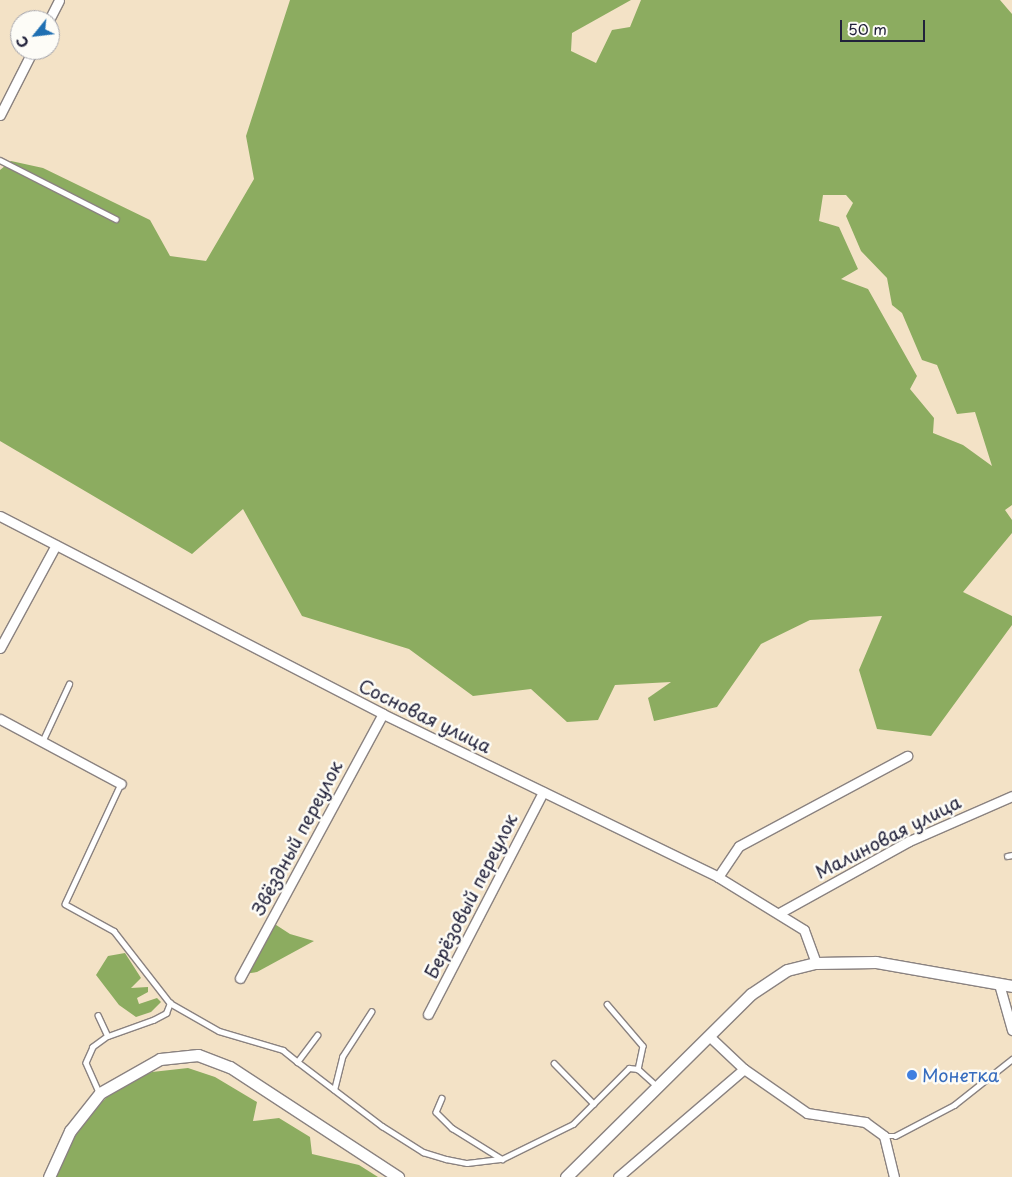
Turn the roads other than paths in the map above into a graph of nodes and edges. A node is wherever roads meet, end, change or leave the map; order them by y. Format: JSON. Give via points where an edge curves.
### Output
{"nodes":[{"id":1,"x":28,"y":60,"type":"edge"},
{"id":2,"x":0,"y":115,"type":"edge"},
{"id":3,"x":0,"y":160,"type":"edge"},
{"id":4,"x":116,"y":219,"type":"dead end"},
{"id":5,"x":0,"y":516,"type":"edge"},
{"id":6,"x":56,"y":545,"type":"junction"},
{"id":7,"x":0,"y":648,"type":"edge"},
{"id":8,"x":69,"y":684,"type":"dead end"},
{"id":9,"x":382,"y":714,"type":"junction"},
{"id":10,"x":0,"y":720,"type":"edge"},
{"id":11,"x":42,"y":742,"type":"junction"},
{"id":12,"x":907,"y":756,"type":"dead end"},
{"id":13,"x":121,"y":784,"type":"joint"},
{"id":14,"x":543,"y":792,"type":"junction"},
{"id":15,"x":1012,"y":796,"type":"edge"},
{"id":16,"x":718,"y":877,"type":"junction"},
{"id":17,"x":781,"y":912,"type":"junction"},
{"id":18,"x":816,"y":963,"type":"junction"},
{"id":19,"x":240,"y":978,"type":"dead end"},
{"id":20,"x":999,"y":984,"type":"junction"},
{"id":21,"x":1012,"y":986,"type":"edge"},
{"id":22,"x":170,"y":1003,"type":"junction"},
{"id":23,"x":607,"y":1004,"type":"dead end"},
{"id":24,"x":371,"y":1012,"type":"dead end"},
{"id":25,"x":428,"y":1014,"type":"dead end"},
{"id":26,"x":98,"y":1015,"type":"dead end"},
{"id":27,"x":1012,"y":1030,"type":"edge"},
{"id":28,"x":318,"y":1034,"type":"dead end"},
{"id":29,"x":108,"y":1036,"type":"junction"},
{"id":30,"x":709,"y":1036,"type":"junction"},
{"id":31,"x":1012,"y":1059,"type":"edge"},
{"id":32,"x":298,"y":1062,"type":"junction"},
{"id":33,"x":554,"y":1063,"type":"dead end"},
{"id":34,"x":638,"y":1069,"type":"junction"},
{"id":35,"x":744,"y":1069,"type":"junction"},
{"id":36,"x":658,"y":1087,"type":"junction"},
{"id":37,"x":334,"y":1090,"type":"junction"},
{"id":38,"x":100,"y":1093,"type":"junction"},
{"id":39,"x":442,"y":1098,"type":"dead end"},
{"id":40,"x":594,"y":1104,"type":"junction"},
{"id":41,"x":884,"y":1136,"type":"junction"},
{"id":42,"x":502,"y":1159,"type":"junction"},
{"id":43,"x":50,"y":1177,"type":"edge"},
{"id":44,"x":398,"y":1177,"type":"edge"},
{"id":45,"x":566,"y":1177,"type":"edge"},
{"id":46,"x":618,"y":1177,"type":"edge"},
{"id":47,"x":894,"y":1177,"type":"edge"}],
"edges":[{"from":1,"to":2,"type":"street"},
{"from":3,"to":4,"type":"lane"},
{"from":5,"to":6,"type":"street","name":"Сосновая улица"},
{"from":6,"to":7,"type":"street"},
{"from":6,"to":9,"type":"street","name":"Сосновая улица"},
{"from":8,"to":11,"type":"lane"},
{"from":9,"to":14,"type":"street","name":"Сосновая улица"},
{"from":9,"to":19,"type":"street","name":"Звёздный переулок"},
{"from":10,"to":11,"type":"street"},
{"from":11,"to":13,"type":"street"},
{"from":12,"to":16,"type":"street","via":[[739,846]]},
{"from":13,"to":22,"type":"lane","via":[[97,842],[64,899],[114,931]]},
{"from":14,"to":16,"type":"street","name":"Сосновая улица"},
{"from":14,"to":25,"type":"street","name":"Берёзовый переулок"},
{"from":15,"to":17,"type":"street","name":"Малиновая улица","via":[[910,841]]},
{"from":16,"to":17,"type":"street","name":"Сосновая улица"},
{"from":17,"to":18,"type":"street","name":"Сосновая улица","via":[[804,930]]},
{"from":18,"to":20,"type":"street","via":[[876,962]]},
{"from":18,"to":30,"type":"street","via":[[787,970],[751,994]]},
{"from":20,"to":21,"type":"street"},
{"from":20,"to":27,"type":"street"},
{"from":22,"to":29,"type":"lane","via":[[166,1013],[153,1020]]},
{"from":22,"to":32,"type":"lane","via":[[219,1031],[283,1050]]},
{"from":23,"to":34,"type":"lane","via":[[644,1046]]},
{"from":24,"to":37,"type":"lane","via":[[342,1057]]},
{"from":26,"to":29,"type":"lane"},
{"from":28,"to":32,"type":"lane"},
{"from":29,"to":38,"type":"lane","via":[[93,1047],[86,1063]]},
{"from":30,"to":35,"type":"street"},
{"from":30,"to":36,"type":"street"},
{"from":31,"to":41,"type":"lane","via":[[954,1105],[895,1136]]},
{"from":32,"to":37,"type":"lane"},
{"from":33,"to":40,"type":"lane"},
{"from":34,"to":36,"type":"lane"},
{"from":34,"to":40,"type":"lane","via":[[629,1068]]},
{"from":35,"to":41,"type":"street","via":[[807,1113],[865,1122]]},
{"from":35,"to":46,"type":"street"},
{"from":36,"to":45,"type":"street"},
{"from":37,"to":42,"type":"lane","via":[[423,1152],[467,1163]]},
{"from":38,"to":43,"type":"street","via":[[70,1132]]},
{"from":38,"to":44,"type":"street","via":[[160,1059],[198,1055],[230,1067]]},
{"from":39,"to":42,"type":"lane","via":[[436,1112],[452,1128]]},
{"from":40,"to":42,"type":"lane","via":[[545,1141]]},
{"from":41,"to":47,"type":"street"}]}
